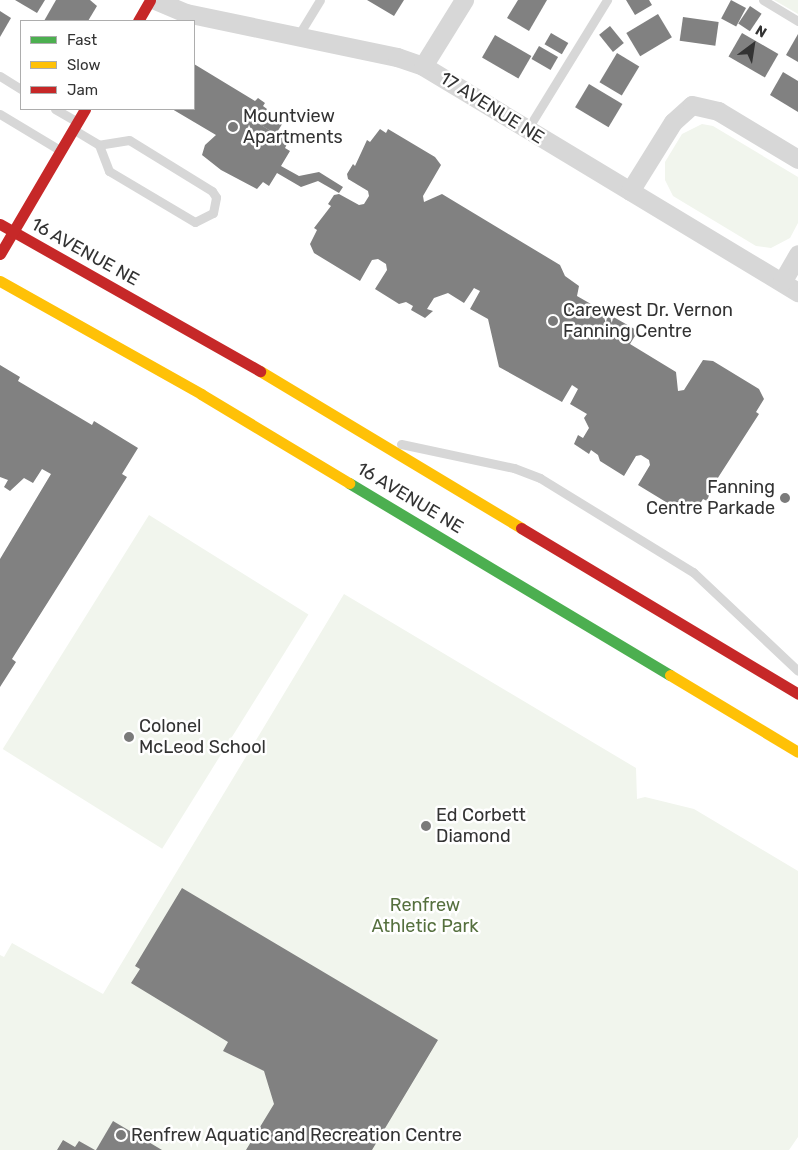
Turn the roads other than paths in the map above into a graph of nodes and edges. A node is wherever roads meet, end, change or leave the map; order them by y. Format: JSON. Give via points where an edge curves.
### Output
{"nodes":[{"id":1,"x":150,"y":0,"type":"edge"},
{"id":2,"x":155,"y":0,"type":"edge"},
{"id":3,"x":320,"y":0,"type":"edge"},
{"id":4,"x":464,"y":0,"type":"edge"},
{"id":5,"x":607,"y":0,"type":"edge"},
{"id":6,"x":763,"y":0,"type":"edge"},
{"id":7,"x":139,"y":20,"type":"edge"},
{"id":8,"x":798,"y":21,"type":"edge"},
{"id":9,"x":298,"y":37,"type":"junction"},
{"id":10,"x":423,"y":66,"type":"junction"},
{"id":11,"x":0,"y":76,"type":"edge"},
{"id":12,"x":20,"y":88,"type":"edge"},
{"id":13,"x":55,"y":110,"type":"edge"},
{"id":14,"x":84,"y":110,"type":"edge"},
{"id":15,"x":0,"y":114,"type":"edge"},
{"id":16,"x":75,"y":126,"type":"junction"},
{"id":17,"x":527,"y":130,"type":"junction"},
{"id":18,"x":99,"y":146,"type":"junction"},
{"id":19,"x":60,"y":151,"type":"junction"},
{"id":20,"x":798,"y":159,"type":"edge"},
{"id":21,"x":630,"y":191,"type":"junction"},
{"id":22,"x":0,"y":224,"type":"edge"},
{"id":23,"x":13,"y":232,"type":"junction"},
{"id":24,"x":0,"y":254,"type":"edge"},
{"id":25,"x":798,"y":254,"type":"edge"},
{"id":26,"x":0,"y":281,"type":"edge"},
{"id":27,"x":782,"y":282,"type":"junction"},
{"id":28,"x":798,"y":292,"type":"edge"},
{"id":29,"x":373,"y":438,"type":"junction"},
{"id":30,"x":796,"y":666,"type":"edge"},
{"id":31,"x":798,"y":694,"type":"edge"},
{"id":32,"x":798,"y":752,"type":"edge"}],
"edges":[{"from":1,"to":7,"type":"main road"},
{"from":2,"to":9,"type":"street","name":"17 AVENUE NE","via":[[186,13]]},
{"from":3,"to":9,"type":"lane"},
{"from":4,"to":10,"type":"street"},
{"from":5,"to":17,"type":"lane"},
{"from":6,"to":8,"type":"lane"},
{"from":9,"to":10,"type":"street","name":"17 AVENUE NE","via":[[397,56]]},
{"from":10,"to":17,"type":"street","name":"17 AVENUE NE"},
{"from":11,"to":12,"type":"lane"},
{"from":13,"to":16,"type":"lane"},
{"from":14,"to":16,"type":"main road"},
{"from":15,"to":19,"type":"lane"},
{"from":16,"to":18,"type":"lane"},
{"from":16,"to":19,"type":"main road"},
{"from":17,"to":21,"type":"street","name":"17 AVENUE NE"},
{"from":18,"to":18,"type":"lane","via":[[129,140],[212,191],[216,198],[213,213],[195,222],[109,171]]},
{"from":19,"to":23,"type":"main road"},
{"from":20,"to":21,"type":"street","via":[[718,111],[692,105],[673,122]]},
{"from":21,"to":27,"type":"street","name":"17 AVENUE NE"},
{"from":22,"to":23,"type":"main road","name":"16 AVENUE NE"},
{"from":23,"to":24,"type":"main road"},
{"from":23,"to":29,"type":"main road","name":"16 AVENUE NE","via":[[216,345]]},
{"from":25,"to":27,"type":"street"},
{"from":26,"to":32,"type":"main road","name":"16 AVENUE NE","via":[[218,404]]},
{"from":27,"to":28,"type":"street","name":"17 AVENUE NE"},
{"from":29,"to":30,"type":"lane","via":[[514,468],[540,478],[693,572]]},
{"from":29,"to":31,"type":"main road","name":"16 AVENUE NE"}]}
